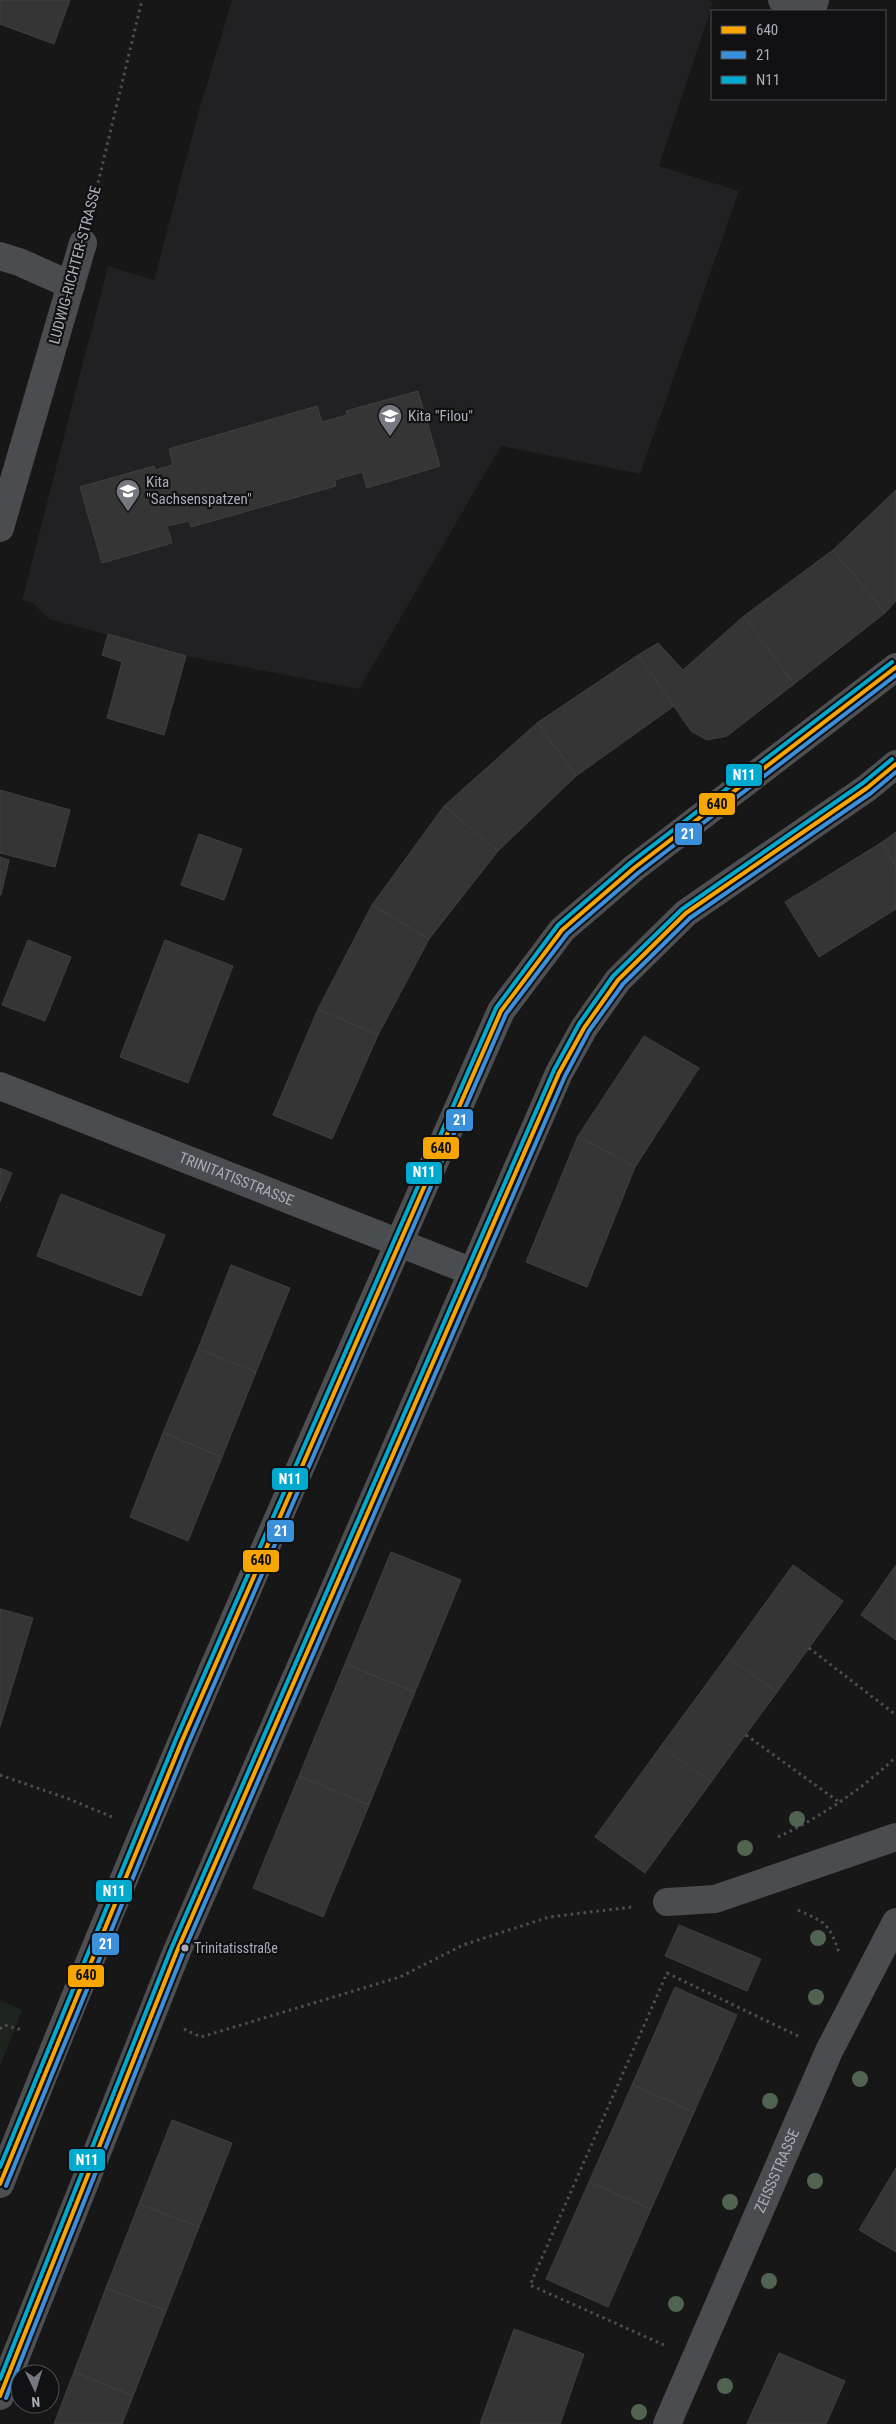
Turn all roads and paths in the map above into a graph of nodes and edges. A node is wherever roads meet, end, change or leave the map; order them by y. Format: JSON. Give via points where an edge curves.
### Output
{"nodes":[{"id":1,"x":142,"y":0,"type":"edge"},
{"id":2,"x":782,"y":0,"type":"edge"},
{"id":3,"x":815,"y":0,"type":"edge"},
{"id":4,"x":83,"y":243,"type":"joint"},
{"id":5,"x":0,"y":256,"type":"edge"},
{"id":6,"x":72,"y":285,"type":"junction"},
{"id":7,"x":0,"y":528,"type":"edge"},
{"id":8,"x":896,"y":667,"type":"edge"},
{"id":9,"x":896,"y":764,"type":"edge"},
{"id":10,"x":0,"y":1086,"type":"edge"},
{"id":11,"x":399,"y":1243,"type":"junction"},
{"id":12,"x":473,"y":1272,"type":"junction"},
{"id":13,"x":809,"y":1648,"type":"dead end"},
{"id":14,"x":896,"y":1715,"type":"edge"},
{"id":15,"x":746,"y":1735,"type":"dead end"},
{"id":16,"x":896,"y":1757,"type":"edge"},
{"id":17,"x":0,"y":1775,"type":"edge"},
{"id":18,"x":839,"y":1802,"type":"junction"},
{"id":19,"x":111,"y":1817,"type":"dead end"},
{"id":20,"x":896,"y":1838,"type":"edge"},
{"id":21,"x":773,"y":1840,"type":"dead end"},
{"id":22,"x":667,"y":1902,"type":"joint"},
{"id":23,"x":791,"y":1906,"type":"dead end"},
{"id":24,"x":896,"y":1922,"type":"edge"},
{"id":25,"x":856,"y":1998,"type":"junction"},
{"id":26,"x":152,"y":2014,"type":"junction"},
{"id":27,"x":829,"y":2051,"type":"junction"},
{"id":28,"x":0,"y":2184,"type":"edge"},
{"id":29,"x":696,"y":2359,"type":"junction"},
{"id":30,"x":0,"y":2396,"type":"edge"},
{"id":31,"x":667,"y":2424,"type":"edge"}],
"edges":[{"from":1,"to":4,"type":"path","name":"LUDWIG-RICHTER-STRASSE"},
{"from":2,"to":3,"type":"street","via":[[812,9]]},
{"from":4,"to":6,"type":"street","name":"LUDWIG-RICHTER-STRASSE"},
{"from":5,"to":6,"type":"street"},
{"from":6,"to":7,"type":"street","name":"LUDWIG-RICHTER-STRASSE"},
{"from":8,"to":11,"type":"main road","via":[[634,868],[562,930],[501,1011]]},
{"from":9,"to":12,"type":"main road","via":[[868,788],[686,913],[618,980],[584,1028],[559,1073]]},
{"from":10,"to":11,"type":"street","name":"TRINITATISSTRASSE"},
{"from":11,"to":12,"type":"street","name":"TRINITATISSTRASSE"},
{"from":11,"to":28,"type":"main road","via":[[216,1658]]},
{"from":12,"to":26,"type":"main road","via":[[221,1847]]},
{"from":13,"to":14,"type":"path"},
{"from":15,"to":18,"type":"path"},
{"from":16,"to":18,"type":"path","via":[[873,1779]]},
{"from":17,"to":19,"type":"path"},
{"from":18,"to":21,"type":"path"},
{"from":20,"to":22,"type":"street","via":[[715,1899]]},
{"from":22,"to":26,"type":"path","via":[[550,1917],[463,1945],[400,1977],[201,2037]]},
{"from":23,"to":25,"type":"path","via":[[825,1923]]},
{"from":24,"to":25,"type":"street","name":"ZEISSSTRASSE"},
{"from":25,"to":27,"type":"street","name":"ZEISSSTRASSE"},
{"from":26,"to":30,"type":"main road"},
{"from":27,"to":29,"type":"street","name":"ZEISSSTRASSE"},
{"from":27,"to":29,"type":"path","via":[[667,1974],[530,2285]]},
{"from":29,"to":31,"type":"street","name":"ZEISSSTRASSE"}]}
